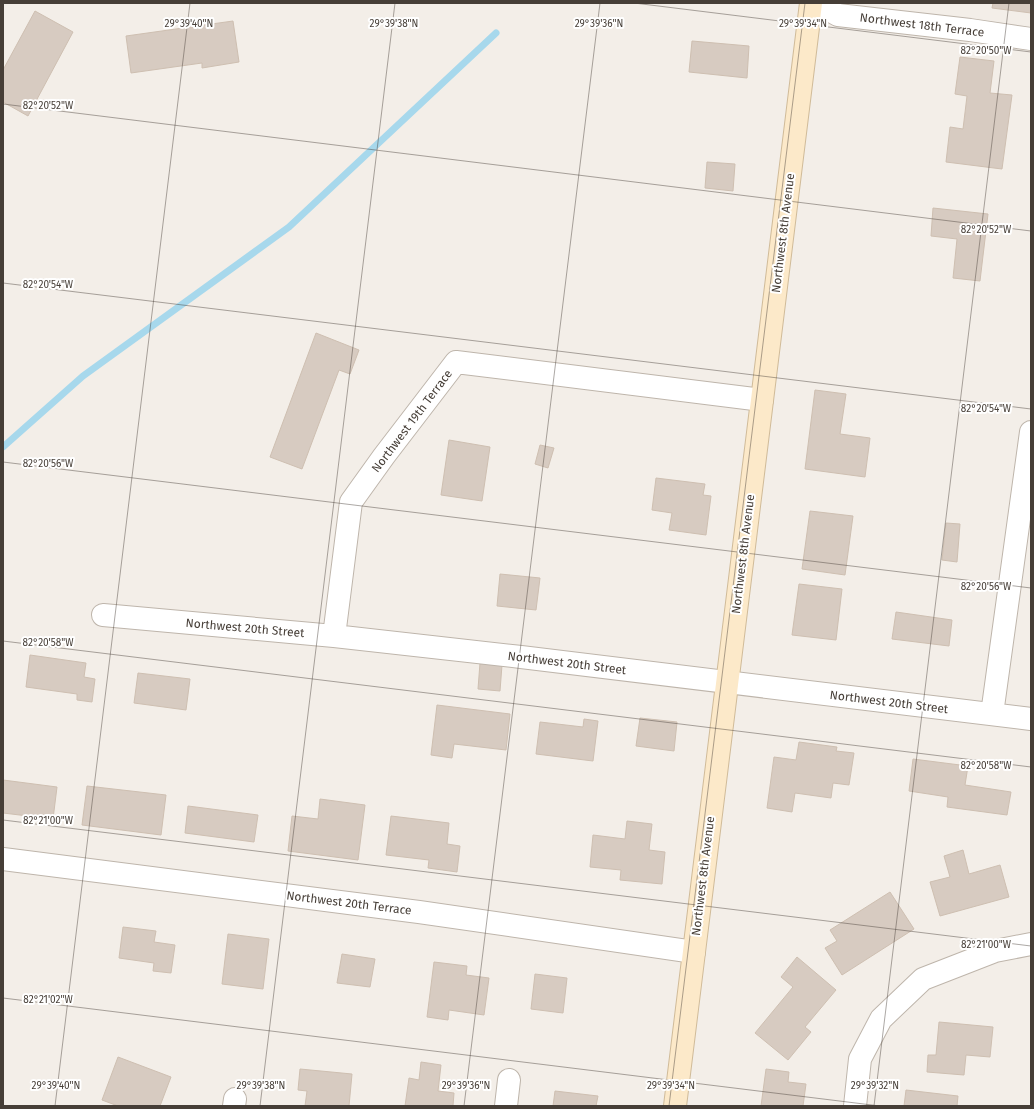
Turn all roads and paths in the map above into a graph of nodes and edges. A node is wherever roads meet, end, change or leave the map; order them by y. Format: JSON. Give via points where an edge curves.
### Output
{"nodes":[{"id":1,"x":811,"y":3,"type":"edge"},
{"id":2,"x":816,"y":3,"type":"edge"},
{"id":3,"x":1031,"y":39,"type":"edge"},
{"id":4,"x":762,"y":400,"type":"junction"},
{"id":5,"x":1031,"y":432,"type":"edge"},
{"id":6,"x":103,"y":615,"type":"dead end"},
{"id":7,"x":334,"y":636,"type":"junction"},
{"id":8,"x":727,"y":683,"type":"junction"},
{"id":9,"x":992,"y":714,"type":"junction"},
{"id":10,"x":1031,"y":719,"type":"edge"},
{"id":11,"x":3,"y":859,"type":"edge"},
{"id":12,"x":1031,"y":944,"type":"edge"},
{"id":13,"x":694,"y":952,"type":"junction"},
{"id":14,"x":509,"y":1080,"type":"dead end"},
{"id":15,"x":506,"y":1106,"type":"edge"},
{"id":16,"x":675,"y":1106,"type":"edge"},
{"id":17,"x":855,"y":1106,"type":"edge"}],
"edges":[{"from":1,"to":4,"type":"street","name":"Northwest 8th Avenue"},
{"from":2,"to":3,"type":"street","name":"Northwest 18th Terrace","via":[[838,15]]},
{"from":4,"to":7,"type":"street","name":"Northwest 19th Terrace","via":[[456,362],[351,502]]},
{"from":4,"to":8,"type":"street","name":"Northwest 8th Avenue"},
{"from":5,"to":9,"type":"street"},
{"from":6,"to":7,"type":"street","name":"Northwest 20th Street"},
{"from":7,"to":8,"type":"street","name":"Northwest 20th Street"},
{"from":8,"to":9,"type":"street","name":"Northwest 20th Street"},
{"from":8,"to":13,"type":"street","name":"Northwest 8th Avenue"},
{"from":9,"to":10,"type":"street","name":"Northwest 20th Street"},
{"from":11,"to":13,"type":"street","name":"Northwest 20th Terrace","via":[[419,912]]},
{"from":12,"to":17,"type":"street","via":[[995,951],[923,979],[881,1019],[860,1059]]},
{"from":13,"to":16,"type":"street","name":"Northwest 8th Avenue"},
{"from":14,"to":15,"type":"street"}]}
